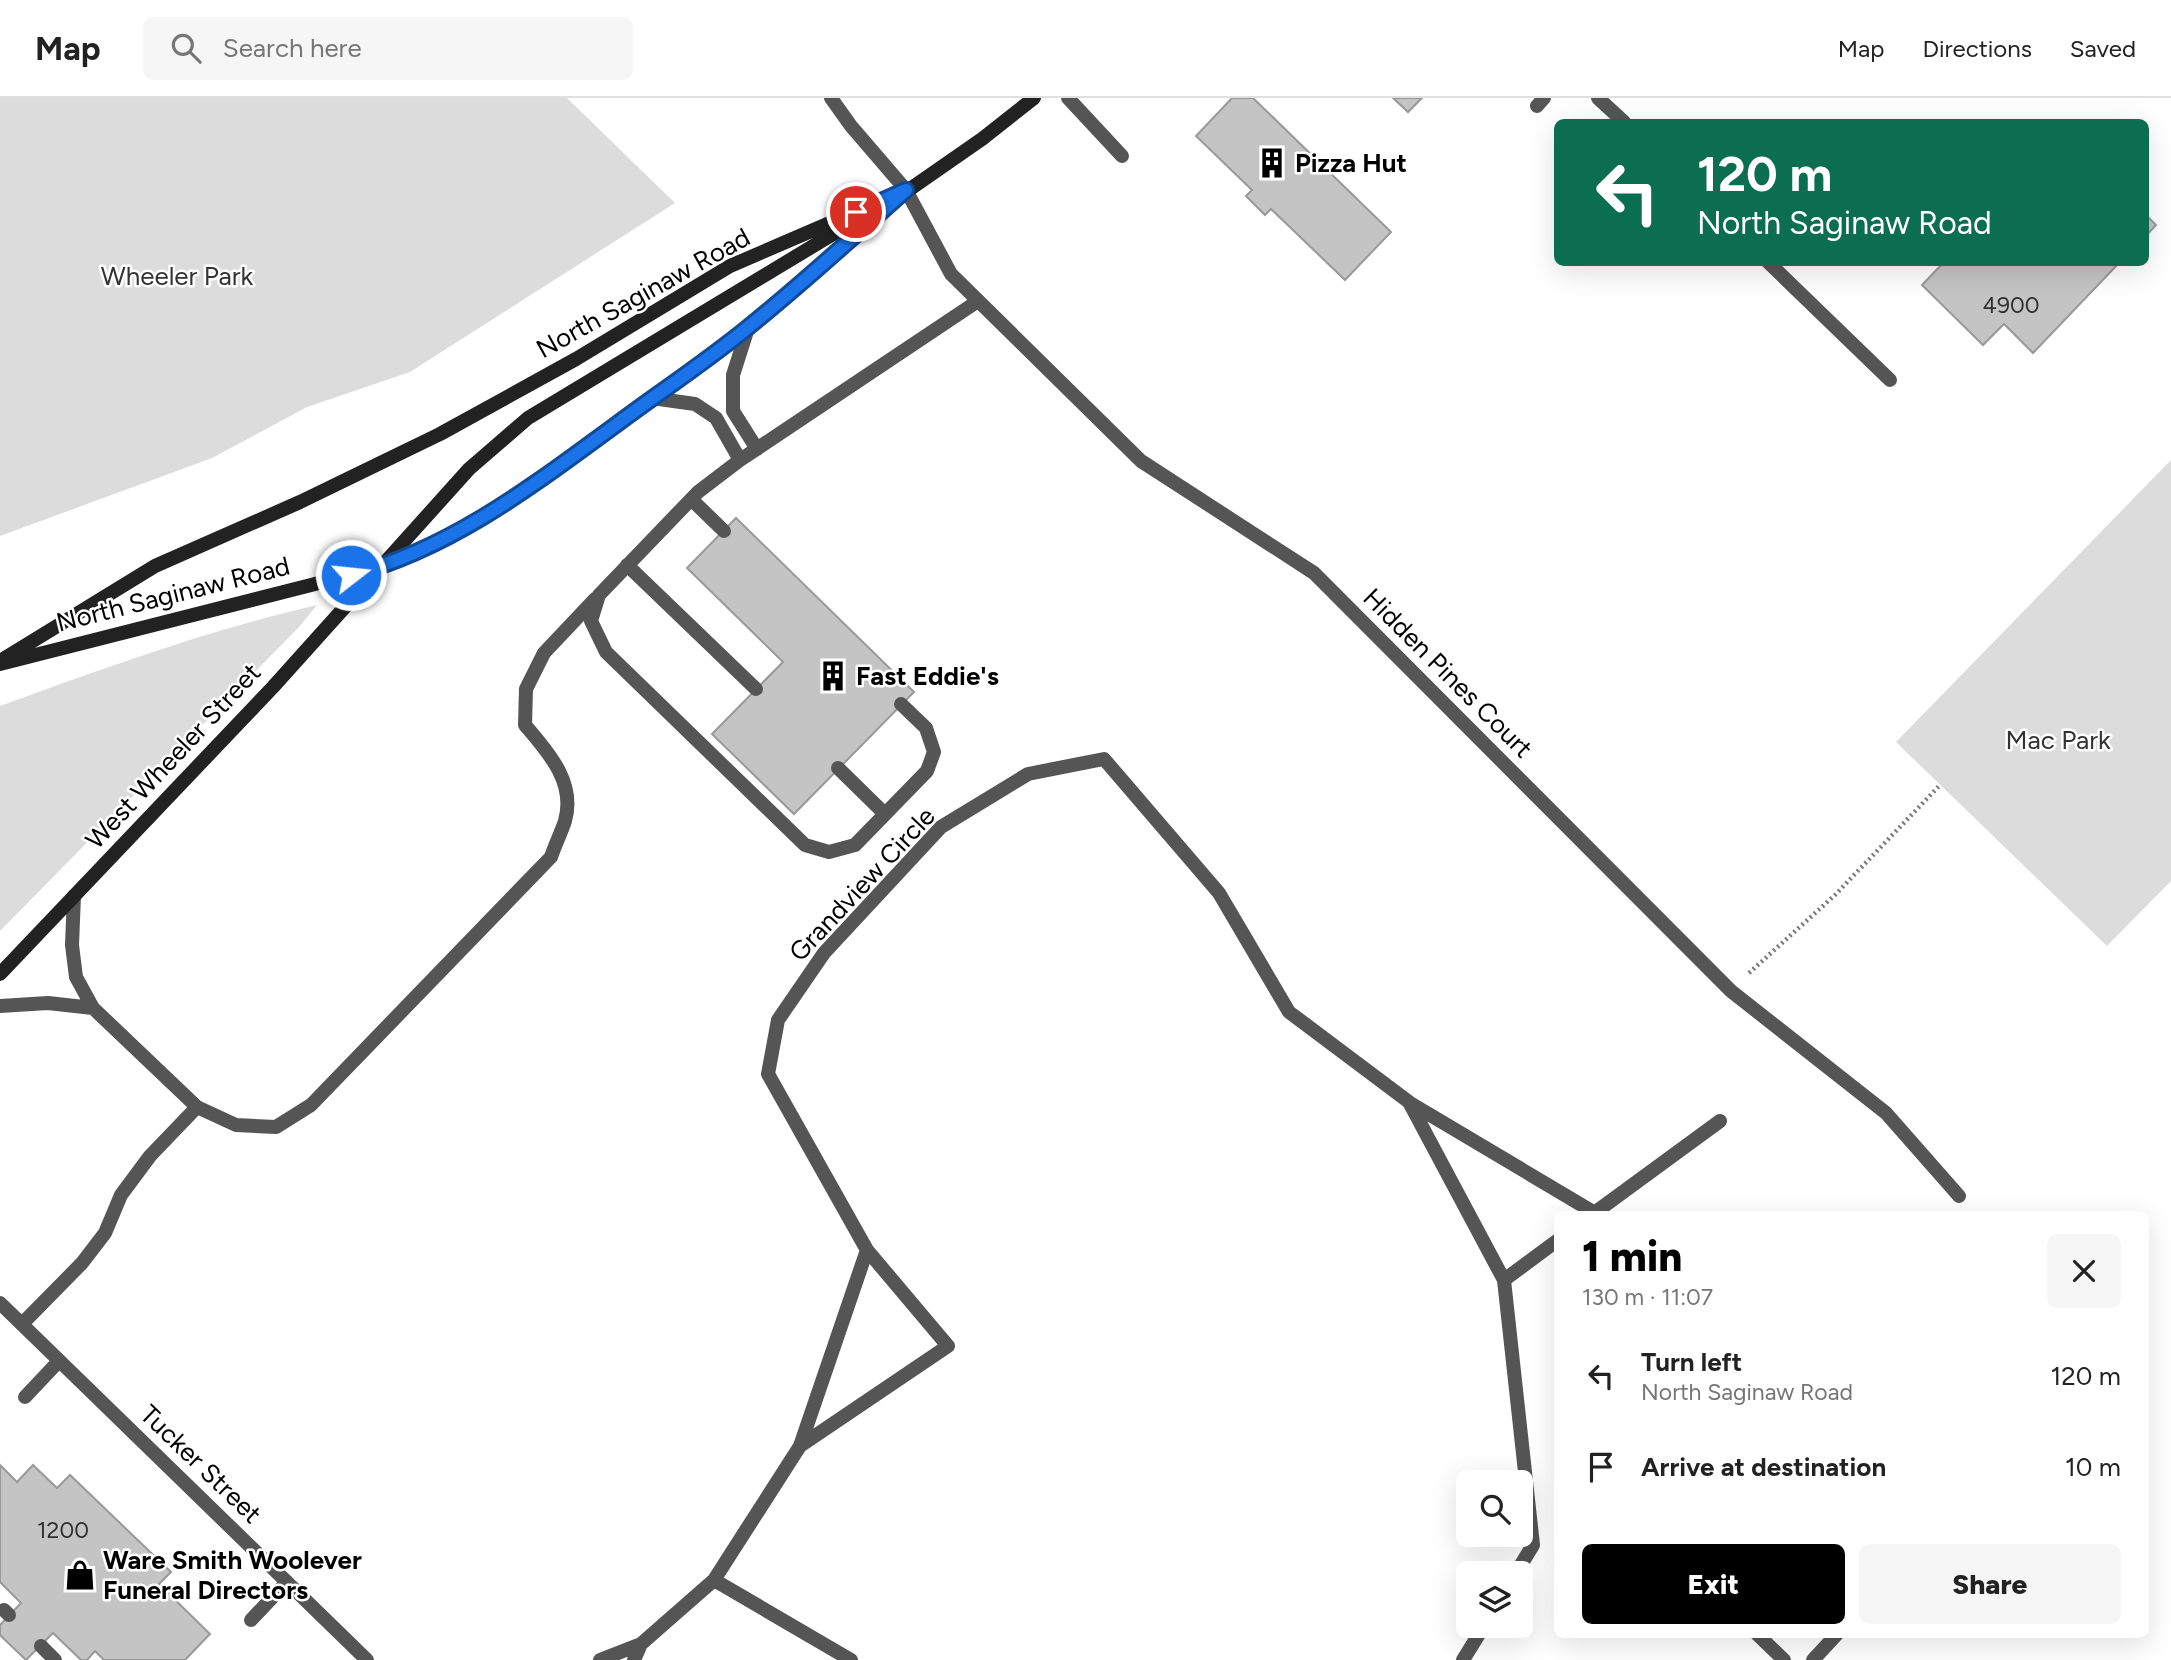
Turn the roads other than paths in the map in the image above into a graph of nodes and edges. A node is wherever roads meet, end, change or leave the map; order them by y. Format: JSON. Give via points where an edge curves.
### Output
{"nodes":[{"id":1,"x":831,"y":98,"type":"edge"},
{"id":2,"x":1034,"y":98,"type":"edge"},
{"id":3,"x":1068,"y":98,"type":"edge"},
{"id":4,"x":1598,"y":98,"type":"edge"},
{"id":5,"x":1621,"y":119,"type":"edge"},
{"id":6,"x":1122,"y":156,"type":"dead end"},
{"id":7,"x":906,"y":190,"type":"junction"},
{"id":8,"x":1772,"y":266,"type":"edge"},
{"id":9,"x":978,"y":301,"type":"junction"},
{"id":10,"x":748,"y":327,"type":"junction"},
{"id":11,"x":1890,"y":380,"type":"dead end"},
{"id":12,"x":652,"y":398,"type":"junction"},
{"id":13,"x":757,"y":449,"type":"junction"},
{"id":14,"x":740,"y":460,"type":"junction"},
{"id":15,"x":691,"y":499,"type":"junction"},
{"id":16,"x":723,"y":531,"type":"dead end"},
{"id":17,"x":628,"y":565,"type":"junction"},
{"id":18,"x":378,"y":568,"type":"junction"},
{"id":19,"x":599,"y":595,"type":"junction"},
{"id":20,"x":0,"y":662,"type":"edge"},
{"id":21,"x":756,"y":689,"type":"dead end"},
{"id":22,"x":901,"y":704,"type":"dead end"},
{"id":23,"x":838,"y":768,"type":"dead end"},
{"id":24,"x":885,"y":814,"type":"junction"},
{"id":25,"x":74,"y":896,"type":"junction"},
{"id":26,"x":0,"y":974,"type":"edge"},
{"id":27,"x":0,"y":1006,"type":"edge"},
{"id":28,"x":93,"y":1008,"type":"junction"},
{"id":29,"x":1409,"y":1102,"type":"junction"},
{"id":30,"x":197,"y":1107,"type":"junction"},
{"id":31,"x":1720,"y":1121,"type":"dead end"},
{"id":32,"x":1959,"y":1196,"type":"dead end"},
{"id":33,"x":1589,"y":1211,"type":"edge"},
{"id":34,"x":1598,"y":1211,"type":"edge"},
{"id":35,"x":1554,"y":1243,"type":"edge"},
{"id":36,"x":867,"y":1250,"type":"junction"},
{"id":37,"x":1504,"y":1280,"type":"junction"},
{"id":38,"x":0,"y":1303,"type":"edge"},
{"id":39,"x":22,"y":1324,"type":"junction"},
{"id":40,"x":59,"y":1361,"type":"junction"},
{"id":41,"x":25,"y":1397,"type":"dead end"},
{"id":42,"x":800,"y":1446,"type":"junction"},
{"id":43,"x":1523,"y":1561,"type":"edge"},
{"id":44,"x":714,"y":1580,"type":"junction"},
{"id":45,"x":287,"y":1583,"type":"junction"},
{"id":46,"x":251,"y":1620,"type":"dead end"},
{"id":47,"x":1477,"y":1638,"type":"edge"},
{"id":48,"x":1761,"y":1638,"type":"edge"},
{"id":49,"x":1833,"y":1638,"type":"edge"},
{"id":50,"x":641,"y":1644,"type":"junction"},
{"id":51,"x":41,"y":1646,"type":"dead end"},
{"id":52,"x":55,"y":1660,"type":"edge"},
{"id":53,"x":368,"y":1660,"type":"edge"},
{"id":54,"x":600,"y":1660,"type":"edge"},
{"id":55,"x":634,"y":1660,"type":"edge"},
{"id":56,"x":851,"y":1660,"type":"edge"},
{"id":57,"x":1463,"y":1660,"type":"edge"},
{"id":58,"x":1784,"y":1660,"type":"edge"},
{"id":59,"x":1813,"y":1660,"type":"edge"}],
"edges":[{"from":1,"to":7,"type":"street","name":"Hidden Pines Court"},
{"from":2,"to":7,"type":"main road","name":"North Saginaw Road"},
{"from":3,"to":6,"type":"street"},
{"from":4,"to":5,"type":"street"},
{"from":7,"to":9,"type":"street","name":"Hidden Pines Court","via":[[951,274]]},
{"from":7,"to":10,"type":"main road","name":"North Saginaw Road"},
{"from":7,"to":18,"type":"main road","name":"West Wheeler Street","via":[[528,418],[469,469]]},
{"from":7,"to":20,"type":"main road","name":"North Saginaw Road","via":[[730,266],[576,359],[440,433],[155,566]]},
{"from":8,"to":11,"type":"street"},
{"from":9,"to":13,"type":"street"},
{"from":9,"to":32,"type":"street","name":"Hidden Pines Court","via":[[1141,461],[1314,573],[1731,991],[1886,1113]]},
{"from":10,"to":12,"type":"main road","name":"North Saginaw Road"},
{"from":10,"to":13,"type":"street","via":[[733,375],[733,411]]},
{"from":12,"to":14,"type":"street","via":[[695,404],[716,418]]},
{"from":12,"to":18,"type":"main road","name":"North Saginaw Road","via":[[531,487],[460,531]]},
{"from":13,"to":14,"type":"street"},
{"from":14,"to":15,"type":"street"},
{"from":15,"to":16,"type":"street"},
{"from":15,"to":17,"type":"street"},
{"from":17,"to":19,"type":"street"},
{"from":17,"to":21,"type":"street"},
{"from":18,"to":20,"type":"main road","name":"North Saginaw Road"},
{"from":18,"to":25,"type":"main road","name":"West Wheeler Street","via":[[273,687]]},
{"from":19,"to":24,"type":"street","via":[[591,621],[606,652],[806,845],[829,852],[855,845]]},
{"from":19,"to":30,"type":"street","via":[[544,653],[526,690],[525,725],[555,760],[567,790],[566,818],[551,857],[311,1105],[276,1127],[236,1125]]},
{"from":22,"to":24,"type":"street","via":[[926,727],[934,752],[927,771]]},
{"from":23,"to":24,"type":"street"},
{"from":25,"to":26,"type":"main road","name":"West Wheeler Street"},
{"from":25,"to":28,"type":"street","via":[[76,977]]},
{"from":27,"to":28,"type":"street","via":[[48,1003]]},
{"from":28,"to":30,"type":"street"},
{"from":29,"to":33,"type":"street","name":"Grandview Circle"},
{"from":29,"to":36,"type":"street","name":"Grandview Circle","via":[[1289,1012],[1219,893],[1104,759],[1028,774],[941,827],[824,953],[778,1020],[768,1074]]},
{"from":29,"to":37,"type":"street","name":"Grandview Circle"},
{"from":30,"to":39,"type":"street","via":[[150,1156],[121,1195],[106,1233],[82,1263]]},
{"from":31,"to":34,"type":"street","name":"Grandview Circle"},
{"from":35,"to":37,"type":"street"},
{"from":36,"to":42,"type":"street"},
{"from":36,"to":42,"type":"street","via":[[948,1346]]},
{"from":37,"to":43,"type":"street","name":"Grandview Circle","via":[[1533,1545]]},
{"from":38,"to":39,"type":"street","name":"Tucker Street"},
{"from":39,"to":40,"type":"street","name":"Tucker Street"},
{"from":40,"to":41,"type":"street"},
{"from":40,"to":45,"type":"street","name":"Tucker Street"},
{"from":42,"to":44,"type":"street"},
{"from":44,"to":50,"type":"street"},
{"from":44,"to":56,"type":"street"},
{"from":45,"to":46,"type":"street"},
{"from":45,"to":53,"type":"street","name":"Tucker Street"},
{"from":47,"to":57,"type":"street"},
{"from":48,"to":58,"type":"street"},
{"from":49,"to":59,"type":"street"},
{"from":50,"to":54,"type":"street"},
{"from":50,"to":55,"type":"street"},
{"from":51,"to":52,"type":"street"}]}
